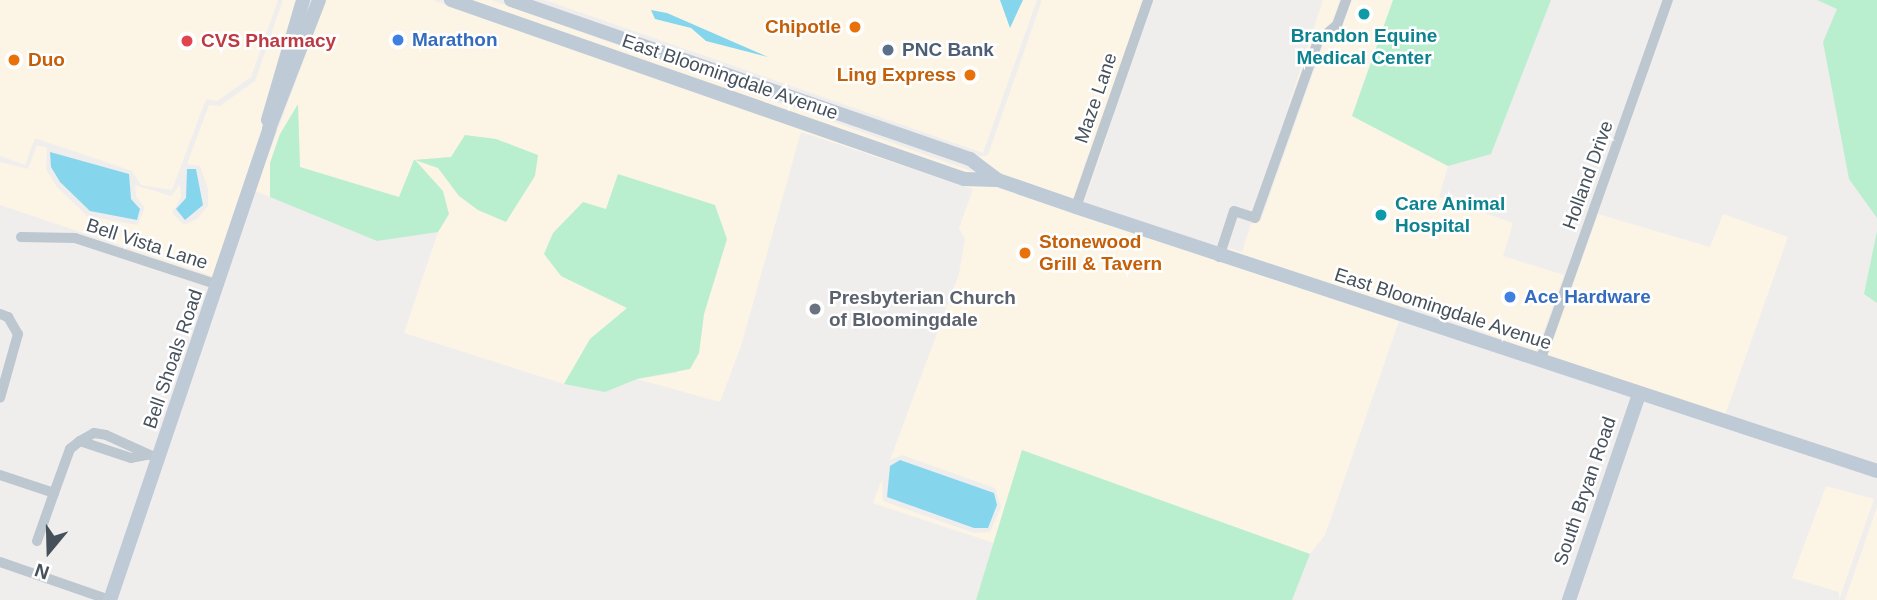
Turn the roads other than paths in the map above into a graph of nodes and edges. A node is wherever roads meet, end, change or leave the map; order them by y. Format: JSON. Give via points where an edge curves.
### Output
{"nodes":[{"id":1,"x":303,"y":0,"type":"edge"},
{"id":2,"x":319,"y":0,"type":"edge"},
{"id":3,"x":451,"y":0,"type":"edge"},
{"id":4,"x":511,"y":0,"type":"edge"},
{"id":5,"x":1148,"y":0,"type":"edge"},
{"id":6,"x":1346,"y":0,"type":"edge"},
{"id":7,"x":1668,"y":0,"type":"edge"},
{"id":8,"x":269,"y":129,"type":"junction"},
{"id":9,"x":998,"y":180,"type":"junction"},
{"id":10,"x":1076,"y":207,"type":"junction"},
{"id":11,"x":21,"y":237,"type":"dead end"},
{"id":12,"x":1219,"y":257,"type":"junction"},
{"id":13,"x":219,"y":285,"type":"junction"},
{"id":14,"x":0,"y":314,"type":"edge"},
{"id":15,"x":1540,"y":361,"type":"junction"},
{"id":16,"x":1639,"y":394,"type":"junction"},
{"id":17,"x":0,"y":398,"type":"edge"},
{"id":18,"x":110,"y":437,"type":"junction"},
{"id":19,"x":80,"y":441,"type":"junction"},
{"id":20,"x":106,"y":450,"type":"junction"},
{"id":21,"x":152,"y":457,"type":"junction"},
{"id":22,"x":1877,"y":471,"type":"edge"},
{"id":23,"x":0,"y":475,"type":"edge"},
{"id":24,"x":54,"y":493,"type":"junction"},
{"id":25,"x":37,"y":541,"type":"dead end"},
{"id":26,"x":0,"y":562,"type":"edge"},
{"id":27,"x":110,"y":600,"type":"edge"},
{"id":28,"x":1569,"y":600,"type":"edge"}],
"edges":[{"from":1,"to":8,"type":"main road","name":"Bell Shoals Road","via":[[268,117]]},
{"from":2,"to":8,"type":"main road","name":"Bell Shoals Road"},
{"from":3,"to":9,"type":"main road","name":"East Bloomingdale Avenue","via":[[964,178]]},
{"from":4,"to":9,"type":"main road","name":"East Bloomingdale Avenue","via":[[970,159]]},
{"from":5,"to":10,"type":"street","name":"Maze Lane"},
{"from":6,"to":12,"type":"street","via":[[1337,25],[1318,41],[1255,218],[1234,211]]},
{"from":7,"to":15,"type":"street","name":"Holland Drive"},
{"from":8,"to":13,"type":"main road","name":"Bell Shoals Road"},
{"from":9,"to":10,"type":"main road","name":"East Bloomingdale Avenue"},
{"from":10,"to":12,"type":"main road","name":"East Bloomingdale Avenue"},
{"from":11,"to":13,"type":"street","name":"Bell Vista Lane","via":[[75,238]]},
{"from":12,"to":15,"type":"main road","name":"East Bloomingdale Avenue"},
{"from":13,"to":21,"type":"main road","name":"Bell Shoals Road"},
{"from":14,"to":17,"type":"street","via":[[8,317],[18,334]]},
{"from":15,"to":16,"type":"main road","name":"East Bloomingdale Avenue"},
{"from":16,"to":22,"type":"main road","name":"East Bloomingdale Avenue"},
{"from":16,"to":28,"type":"main road","name":"South Bryan Road"},
{"from":18,"to":19,"type":"street","via":[[94,433]]},
{"from":18,"to":20,"type":"street"},
{"from":18,"to":21,"type":"street"},
{"from":19,"to":20,"type":"street"},
{"from":19,"to":24,"type":"street","via":[[70,449]]},
{"from":20,"to":21,"type":"street","via":[[131,458]]},
{"from":21,"to":27,"type":"main road","name":"Bell Shoals Road"},
{"from":23,"to":24,"type":"street"},
{"from":24,"to":25,"type":"street"},
{"from":26,"to":27,"type":"street"}]}
